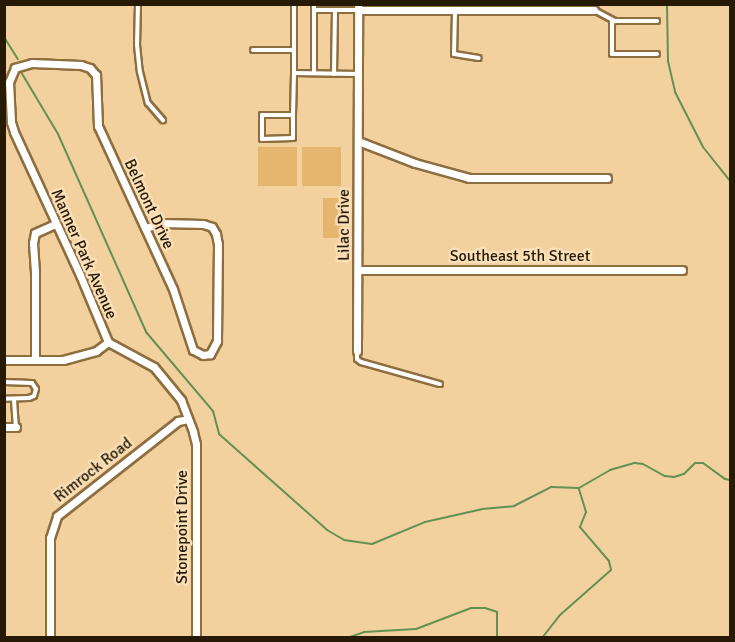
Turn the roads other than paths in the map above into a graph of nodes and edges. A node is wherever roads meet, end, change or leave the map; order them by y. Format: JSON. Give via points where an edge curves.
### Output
{"nodes":[{"id":1,"x":138,"y":4,"type":"edge"},
{"id":2,"x":294,"y":4,"type":"edge"},
{"id":3,"x":314,"y":4,"type":"edge"},
{"id":4,"x":358,"y":7,"type":"edge"},
{"id":5,"x":409,"y":7,"type":"edge"},
{"id":6,"x":510,"y":7,"type":"edge"},
{"id":7,"x":545,"y":7,"type":"edge"},
{"id":8,"x":451,"y":8,"type":"edge"},
{"id":9,"x":591,"y":8,"type":"edge"},
{"id":10,"x":314,"y":10,"type":"junction"},
{"id":11,"x":335,"y":10,"type":"junction"},
{"id":12,"x":612,"y":21,"type":"junction"},
{"id":13,"x":657,"y":21,"type":"dead end"},
{"id":14,"x":253,"y":50,"type":"dead end"},
{"id":15,"x":294,"y":50,"type":"junction"},
{"id":16,"x":657,"y":54,"type":"dead end"},
{"id":17,"x":479,"y":58,"type":"dead end"},
{"id":18,"x":90,"y":68,"type":"joint"},
{"id":19,"x":294,"y":73,"type":"junction"},
{"id":20,"x":314,"y":73,"type":"junction"},
{"id":21,"x":334,"y":74,"type":"junction"},
{"id":22,"x":358,"y":74,"type":"junction"},
{"id":23,"x":293,"y":114,"type":"junction"},
{"id":24,"x":163,"y":120,"type":"dead end"},
{"id":25,"x":358,"y":141,"type":"junction"},
{"id":26,"x":607,"y":177,"type":"dead end"},
{"id":27,"x":55,"y":224,"type":"junction"},
{"id":28,"x":145,"y":228,"type":"junction"},
{"id":29,"x":358,"y":270,"type":"junction"},
{"id":30,"x":682,"y":270,"type":"dead end"},
{"id":31,"x":108,"y":342,"type":"junction"},
{"id":32,"x":357,"y":351,"type":"joint"},
{"id":33,"x":4,"y":360,"type":"edge"},
{"id":34,"x":35,"y":360,"type":"junction"},
{"id":35,"x":4,"y":382,"type":"edge"},
{"id":36,"x":440,"y":384,"type":"dead end"},
{"id":37,"x":4,"y":399,"type":"edge"},
{"id":38,"x":14,"y":400,"type":"junction"},
{"id":39,"x":188,"y":419,"type":"junction"},
{"id":40,"x":4,"y":427,"type":"edge"},
{"id":41,"x":16,"y":427,"type":"joint"},
{"id":42,"x":50,"y":638,"type":"edge"},
{"id":43,"x":196,"y":638,"type":"edge"}],
"edges":[{"from":1,"to":24,"type":"lane","via":[[140,72],[148,103]]},
{"from":2,"to":15,"type":"lane"},
{"from":3,"to":10,"type":"lane"},
{"from":4,"to":5,"type":"street"},
{"from":4,"to":11,"type":"lane"},
{"from":4,"to":22,"type":"street","name":"Lilac Drive"},
{"from":5,"to":8,"type":"street"},
{"from":6,"to":7,"type":"street"},
{"from":6,"to":8,"type":"street"},
{"from":7,"to":9,"type":"street"},
{"from":8,"to":17,"type":"lane","via":[[454,54]]},
{"from":9,"to":12,"type":"lane"},
{"from":10,"to":11,"type":"lane"},
{"from":10,"to":20,"type":"lane"},
{"from":11,"to":21,"type":"lane"},
{"from":12,"to":13,"type":"lane"},
{"from":12,"to":16,"type":"lane","via":[[612,54]]},
{"from":14,"to":15,"type":"lane"},
{"from":15,"to":19,"type":"lane"},
{"from":18,"to":27,"type":"street","name":"Manner Park Avenue","via":[[32,63],[15,68],[9,82],[11,122]]},
{"from":18,"to":28,"type":"street","name":"Belmont Drive","via":[[97,80],[98,126]]},
{"from":19,"to":20,"type":"lane"},
{"from":19,"to":23,"type":"lane"},
{"from":20,"to":21,"type":"lane"},
{"from":21,"to":22,"type":"lane"},
{"from":22,"to":25,"type":"street","name":"Lilac Drive"},
{"from":23,"to":23,"type":"lane","via":[[293,138],[262,139],[262,114]]},
{"from":25,"to":26,"type":"street","via":[[468,178]]},
{"from":25,"to":29,"type":"street","name":"Lilac Drive"},
{"from":27,"to":31,"type":"street","name":"Manner Park Avenue"},
{"from":27,"to":34,"type":"street","via":[[35,234],[33,243]]},
{"from":28,"to":28,"type":"street","name":"Belmont Drive","via":[[162,223],[202,224],[212,227],[216,234],[217,341],[210,354],[193,350],[184,316]]},
{"from":29,"to":30,"type":"street","name":"Southeast 5th Street"},
{"from":29,"to":32,"type":"street","name":"Lilac Drive"},
{"from":31,"to":34,"type":"street","via":[[96,351],[74,357]]},
{"from":31,"to":39,"type":"street","name":"Manner Park Avenue","via":[[154,367],[181,400]]},
{"from":32,"to":36,"type":"lane","name":"Lilac Drive","via":[[357,360],[361,362]]},
{"from":33,"to":34,"type":"street"},
{"from":35,"to":38,"type":"lane","via":[[35,385],[34,396]]},
{"from":37,"to":38,"type":"lane"},
{"from":38,"to":41,"type":"lane"},
{"from":39,"to":42,"type":"street","name":"Rimrock Road","via":[[178,421],[57,516],[50,538]]},
{"from":39,"to":43,"type":"street","name":"Stonepoint Drive","via":[[196,444]]},
{"from":40,"to":41,"type":"street"}]}
